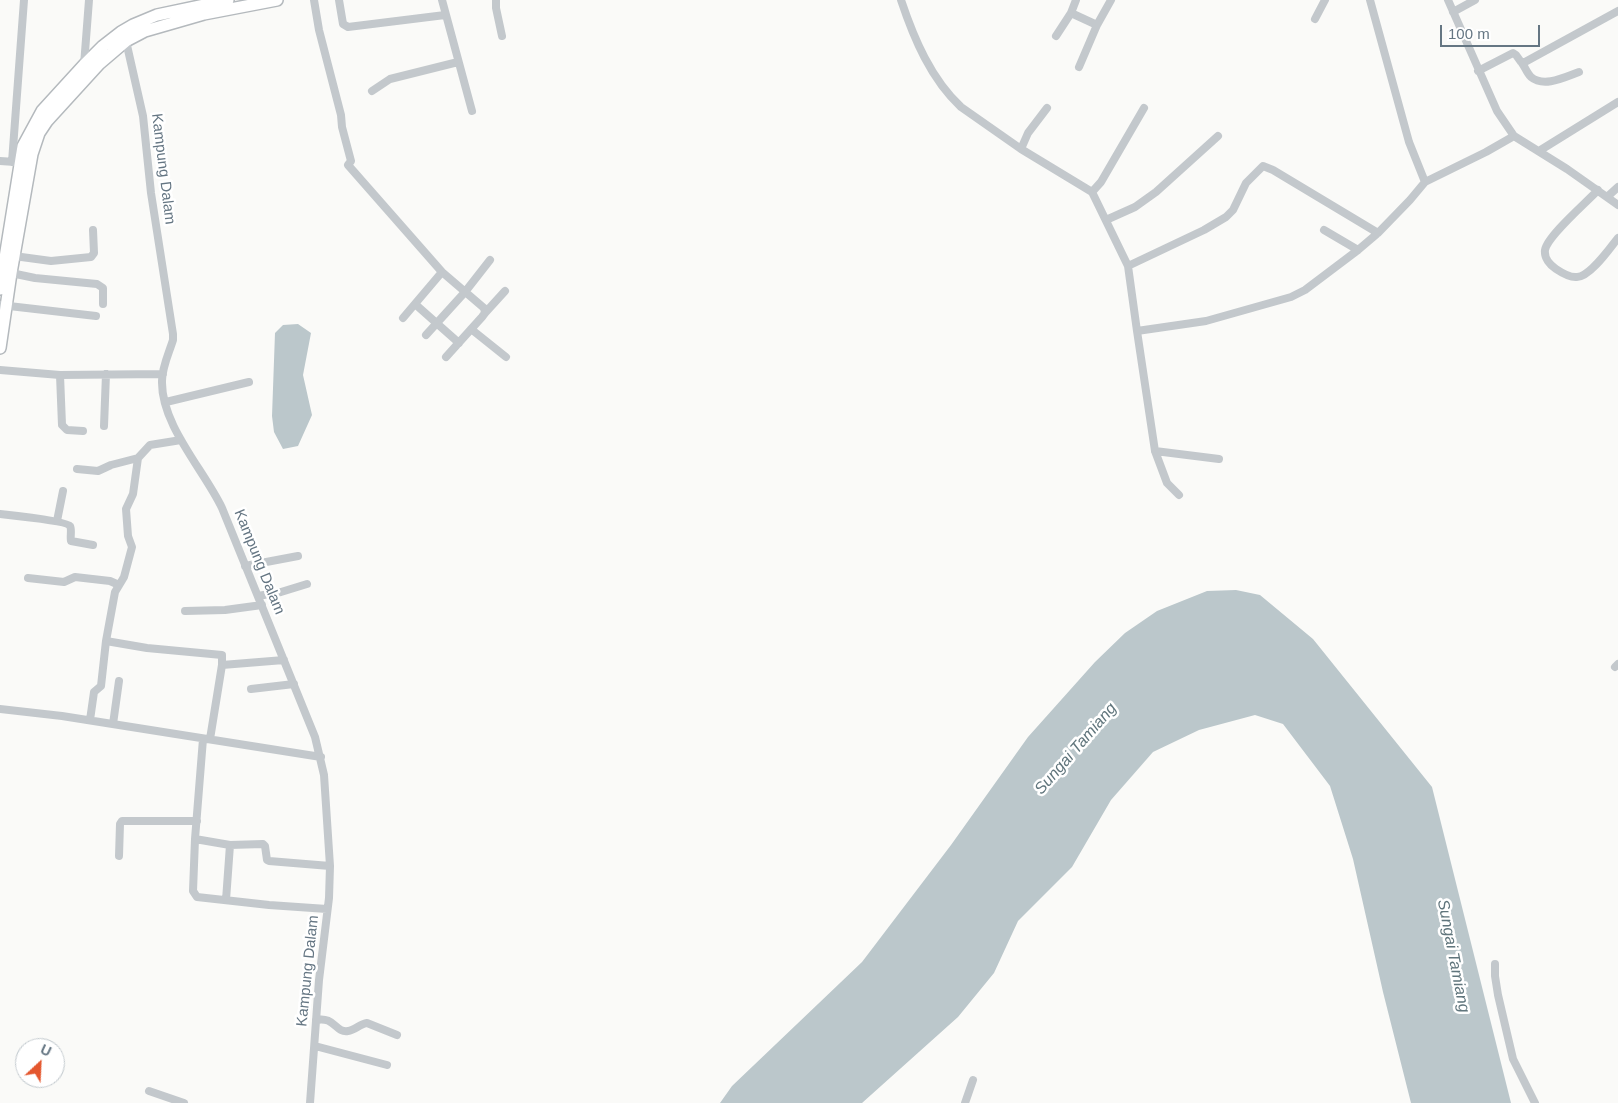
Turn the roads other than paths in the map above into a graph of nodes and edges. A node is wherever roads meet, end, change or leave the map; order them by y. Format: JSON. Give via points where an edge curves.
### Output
{"nodes":[{"id":1,"x":24,"y":0,"type":"edge"},
{"id":2,"x":89,"y":0,"type":"edge"},
{"id":3,"x":228,"y":0,"type":"edge"},
{"id":4,"x":277,"y":0,"type":"edge"},
{"id":5,"x":314,"y":0,"type":"edge"},
{"id":6,"x":339,"y":0,"type":"edge"},
{"id":7,"x":442,"y":0,"type":"edge"},
{"id":8,"x":496,"y":0,"type":"edge"},
{"id":9,"x":902,"y":0,"type":"edge"},
{"id":10,"x":1076,"y":0,"type":"edge"},
{"id":11,"x":1111,"y":0,"type":"edge"},
{"id":12,"x":1325,"y":0,"type":"edge"},
{"id":13,"x":1370,"y":0,"type":"edge"},
{"id":14,"x":1448,"y":0,"type":"edge"},
{"id":15,"x":1475,"y":0,"type":"edge"},
{"id":16,"x":1618,"y":11,"type":"edge"},
{"id":17,"x":1453,"y":12,"type":"junction"},
{"id":18,"x":1071,"y":13,"type":"junction"},
{"id":19,"x":446,"y":15,"type":"junction"},
{"id":20,"x":1315,"y":19,"type":"dead end"},
{"id":21,"x":1097,"y":25,"type":"junction"},
{"id":22,"x":502,"y":36,"type":"dead end"},
{"id":23,"x":1056,"y":36,"type":"dead end"},
{"id":24,"x":126,"y":41,"type":"junction"},
{"id":25,"x":458,"y":62,"type":"junction"},
{"id":26,"x":1522,"y":63,"type":"junction"},
{"id":27,"x":84,"y":65,"type":"junction"},
{"id":28,"x":1079,"y":67,"type":"dead end"},
{"id":29,"x":1478,"y":71,"type":"junction"},
{"id":30,"x":1579,"y":72,"type":"dead end"},
{"id":31,"x":372,"y":91,"type":"dead end"},
{"id":32,"x":1618,"y":102,"type":"edge"},
{"id":33,"x":1048,"y":108,"type":"dead end"},
{"id":34,"x":1144,"y":108,"type":"dead end"},
{"id":35,"x":472,"y":111,"type":"dead end"},
{"id":36,"x":1218,"y":136,"type":"dead end"},
{"id":37,"x":1514,"y":136,"type":"junction"},
{"id":38,"x":1020,"y":149,"type":"junction"},
{"id":39,"x":1539,"y":151,"type":"junction"},
{"id":40,"x":0,"y":161,"type":"edge"},
{"id":41,"x":16,"y":162,"type":"junction"},
{"id":42,"x":1425,"y":182,"type":"junction"},
{"id":43,"x":1618,"y":188,"type":"edge"},
{"id":44,"x":1598,"y":190,"type":"junction"},
{"id":45,"x":1092,"y":192,"type":"junction"},
{"id":46,"x":1607,"y":197,"type":"junction"},
{"id":47,"x":1618,"y":205,"type":"edge"},
{"id":48,"x":1106,"y":220,"type":"junction"},
{"id":49,"x":93,"y":230,"type":"dead end"},
{"id":50,"x":1324,"y":230,"type":"dead end"},
{"id":51,"x":1378,"y":233,"type":"junction"},
{"id":52,"x":1618,"y":238,"type":"edge"},
{"id":53,"x":1358,"y":250,"type":"junction"},
{"id":54,"x":14,"y":256,"type":"junction"},
{"id":55,"x":490,"y":260,"type":"dead end"},
{"id":56,"x":1128,"y":266,"type":"junction"},
{"id":57,"x":442,"y":272,"type":"junction"},
{"id":58,"x":11,"y":273,"type":"junction"},
{"id":59,"x":0,"y":289,"type":"edge"},
{"id":60,"x":506,"y":291,"type":"dead end"},
{"id":61,"x":466,"y":292,"type":"junction"},
{"id":62,"x":103,"y":304,"type":"dead end"},
{"id":63,"x":415,"y":304,"type":"junction"},
{"id":64,"x":3,"y":309,"type":"edge"},
{"id":65,"x":484,"y":313,"type":"junction"},
{"id":66,"x":96,"y":316,"type":"dead end"},
{"id":67,"x":403,"y":318,"type":"dead end"},
{"id":68,"x":437,"y":323,"type":"junction"},
{"id":69,"x":471,"y":329,"type":"junction"},
{"id":70,"x":1137,"y":331,"type":"junction"},
{"id":71,"x":426,"y":335,"type":"dead end"},
{"id":72,"x":459,"y":343,"type":"junction"},
{"id":73,"x":0,"y":348,"type":"edge"},
{"id":74,"x":506,"y":356,"type":"dead end"},
{"id":75,"x":446,"y":357,"type":"dead end"},
{"id":76,"x":0,"y":370,"type":"edge"},
{"id":77,"x":106,"y":374,"type":"junction"},
{"id":78,"x":163,"y":374,"type":"junction"},
{"id":79,"x":60,"y":375,"type":"junction"},
{"id":80,"x":249,"y":382,"type":"dead end"},
{"id":81,"x":166,"y":402,"type":"junction"},
{"id":82,"x":104,"y":426,"type":"dead end"},
{"id":83,"x":83,"y":431,"type":"dead end"},
{"id":84,"x":181,"y":440,"type":"junction"},
{"id":85,"x":1155,"y":451,"type":"junction"},
{"id":86,"x":138,"y":458,"type":"junction"},
{"id":87,"x":1219,"y":459,"type":"dead end"},
{"id":88,"x":77,"y":469,"type":"dead end"},
{"id":89,"x":63,"y":491,"type":"dead end"},
{"id":90,"x":1179,"y":495,"type":"dead end"},
{"id":91,"x":0,"y":514,"type":"edge"},
{"id":92,"x":57,"y":521,"type":"junction"},
{"id":93,"x":93,"y":544,"type":"dead end"},
{"id":94,"x":298,"y":556,"type":"dead end"},
{"id":95,"x":245,"y":566,"type":"junction"},
{"id":96,"x":28,"y":578,"type":"dead end"},
{"id":97,"x":307,"y":584,"type":"dead end"},
{"id":98,"x":119,"y":585,"type":"junction"},
{"id":99,"x":258,"y":596,"type":"junction"},
{"id":100,"x":262,"y":605,"type":"junction"},
{"id":101,"x":185,"y":611,"type":"dead end"},
{"id":102,"x":106,"y":641,"type":"junction"},
{"id":103,"x":284,"y":660,"type":"junction"},
{"id":104,"x":222,"y":665,"type":"junction"},
{"id":105,"x":119,"y":681,"type":"dead end"},
{"id":106,"x":294,"y":684,"type":"junction"},
{"id":107,"x":251,"y":689,"type":"dead end"},
{"id":108,"x":0,"y":709,"type":"edge"},
{"id":109,"x":90,"y":720,"type":"junction"},
{"id":110,"x":113,"y":724,"type":"junction"},
{"id":111,"x":206,"y":739,"type":"junction"},
{"id":112,"x":321,"y":757,"type":"junction"},
{"id":113,"x":197,"y":821,"type":"junction"},
{"id":114,"x":195,"y":840,"type":"junction"},
{"id":115,"x":230,"y":845,"type":"junction"},
{"id":116,"x":119,"y":856,"type":"dead end"},
{"id":117,"x":330,"y":866,"type":"junction"},
{"id":118,"x":226,"y":900,"type":"junction"},
{"id":119,"x":327,"y":910,"type":"junction"},
{"id":120,"x":1495,"y":964,"type":"dead end"},
{"id":121,"x":316,"y":1020,"type":"junction"},
{"id":122,"x":397,"y":1035,"type":"dead end"},
{"id":123,"x":315,"y":1046,"type":"junction"},
{"id":124,"x":387,"y":1065,"type":"dead end"},
{"id":125,"x":973,"y":1080,"type":"dead end"},
{"id":126,"x":149,"y":1091,"type":"dead end"},
{"id":127,"x":184,"y":1103,"type":"edge"},
{"id":128,"x":310,"y":1103,"type":"edge"},
{"id":129,"x":965,"y":1103,"type":"edge"},
{"id":130,"x":1535,"y":1103,"type":"edge"}],
"edges":[{"from":1,"to":41,"type":"street"},
{"from":2,"to":27,"type":"street"},
{"from":3,"to":27,"type":"highway","via":[[166,13],[133,25],[103,46]]},
{"from":4,"to":24,"type":"highway","via":[[164,24]]},
{"from":5,"to":57,"type":"street","via":[[351,161],[348,165]]},
{"from":6,"to":19,"type":"street","via":[[343,24],[348,28]]},
{"from":7,"to":19,"type":"street"},
{"from":8,"to":22,"type":"street"},
{"from":9,"to":38,"type":"street","via":[[924,56],[948,95]]},
{"from":10,"to":18,"type":"street"},
{"from":11,"to":21,"type":"street"},
{"from":12,"to":20,"type":"street"},
{"from":13,"to":42,"type":"street","via":[[1409,142]]},
{"from":14,"to":17,"type":"street"},
{"from":15,"to":17,"type":"street"},
{"from":16,"to":26,"type":"street"},
{"from":17,"to":29,"type":"street"},
{"from":18,"to":21,"type":"street"},
{"from":18,"to":23,"type":"street"},
{"from":19,"to":25,"type":"street"},
{"from":21,"to":28,"type":"street"},
{"from":24,"to":54,"type":"highway","via":[[58,106],[40,133],[32,154]]},
{"from":24,"to":78,"type":"street","name":"Kampung Dalam","via":[[143,116],[151,193],[173,334]]},
{"from":25,"to":31,"type":"street","via":[[390,79]]},
{"from":25,"to":35,"type":"street"},
{"from":26,"to":29,"type":"street","via":[[1513,53]]},
{"from":26,"to":30,"type":"street","via":[[1530,76],[1538,81],[1556,80]]},
{"from":27,"to":41,"type":"highway","via":[[42,111]]},
{"from":29,"to":37,"type":"street","via":[[1497,111]]},
{"from":32,"to":39,"type":"street"},
{"from":33,"to":38,"type":"street"},
{"from":34,"to":45,"type":"street"},
{"from":36,"to":48,"type":"street","via":[[1156,192],[1135,207]]},
{"from":37,"to":39,"type":"street"},
{"from":37,"to":42,"type":"street"},
{"from":38,"to":45,"type":"street"},
{"from":39,"to":44,"type":"street"},
{"from":40,"to":41,"type":"street"},
{"from":41,"to":59,"type":"highway"},
{"from":42,"to":51,"type":"street"},
{"from":43,"to":46,"type":"street"},
{"from":44,"to":46,"type":"street"},
{"from":44,"to":52,"type":"street","via":[[1552,238],[1545,250],[1548,262],[1564,274],[1579,278]]},
{"from":45,"to":48,"type":"street"},
{"from":46,"to":47,"type":"street"},
{"from":48,"to":56,"type":"street"},
{"from":49,"to":54,"type":"street","via":[[94,253],[91,257],[52,261]]},
{"from":50,"to":53,"type":"street"},
{"from":51,"to":53,"type":"street"},
{"from":51,"to":56,"type":"street","via":[[1263,166],[1246,183],[1226,218]]},
{"from":53,"to":70,"type":"street","via":[[1291,297],[1206,321]]},
{"from":54,"to":58,"type":"highway"},
{"from":55,"to":61,"type":"street"},
{"from":56,"to":70,"type":"street"},
{"from":57,"to":61,"type":"street"},
{"from":57,"to":63,"type":"street"},
{"from":58,"to":62,"type":"street","via":[[97,284],[103,288]]},
{"from":58,"to":64,"type":"highway"},
{"from":60,"to":65,"type":"street"},
{"from":61,"to":65,"type":"street","via":[[484,308]]},
{"from":61,"to":68,"type":"street"},
{"from":63,"to":67,"type":"street"},
{"from":63,"to":68,"type":"street"},
{"from":64,"to":66,"type":"street"},
{"from":64,"to":73,"type":"highway"},
{"from":65,"to":69,"type":"street"},
{"from":68,"to":71,"type":"street"},
{"from":68,"to":72,"type":"street"},
{"from":69,"to":72,"type":"street"},
{"from":69,"to":74,"type":"street"},
{"from":70,"to":85,"type":"street"},
{"from":72,"to":75,"type":"street"},
{"from":76,"to":79,"type":"street"},
{"from":77,"to":78,"type":"street"},
{"from":77,"to":79,"type":"street"},
{"from":77,"to":82,"type":"street"},
{"from":78,"to":81,"type":"street","name":"Kampung Dalam"},
{"from":79,"to":83,"type":"street","via":[[62,425],[67,430]]},
{"from":80,"to":81,"type":"street"},
{"from":81,"to":84,"type":"street","name":"Kampung Dalam"},
{"from":84,"to":86,"type":"street","via":[[150,445]]},
{"from":84,"to":95,"type":"street","name":"Kampung Dalam","via":[[216,495]]},
{"from":85,"to":87,"type":"street"},
{"from":85,"to":90,"type":"street","via":[[1167,484]]},
{"from":86,"to":88,"type":"street","via":[[98,471]]},
{"from":86,"to":98,"type":"street","via":[[133,494],[126,509],[132,547]]},
{"from":89,"to":92,"type":"street"},
{"from":91,"to":92,"type":"street"},
{"from":92,"to":93,"type":"street","via":[[70,526],[72,542]]},
{"from":94,"to":95,"type":"street"},
{"from":95,"to":99,"type":"street","name":"Kampung Dalam"},
{"from":96,"to":98,"type":"street","via":[[64,582],[75,577]]},
{"from":97,"to":99,"type":"street"},
{"from":98,"to":102,"type":"street","via":[[112,601]]},
{"from":99,"to":100,"type":"street","name":"Kampung Dalam"},
{"from":100,"to":101,"type":"street"},
{"from":100,"to":103,"type":"street","name":"Kampung Dalam"},
{"from":102,"to":104,"type":"street","via":[[218,654],[222,656]]},
{"from":102,"to":109,"type":"street","via":[[101,686],[94,692]]},
{"from":103,"to":104,"type":"street"},
{"from":103,"to":106,"type":"street","name":"Kampung Dalam"},
{"from":104,"to":111,"type":"street"},
{"from":105,"to":110,"type":"street"},
{"from":106,"to":107,"type":"street"},
{"from":106,"to":112,"type":"street","name":"Kampung Dalam"},
{"from":108,"to":109,"type":"street"},
{"from":109,"to":110,"type":"street"},
{"from":110,"to":111,"type":"street"},
{"from":111,"to":112,"type":"street"},
{"from":111,"to":113,"type":"street"},
{"from":112,"to":117,"type":"street","name":"Kampung Dalam"},
{"from":113,"to":114,"type":"street"},
{"from":113,"to":116,"type":"street","via":[[122,820]]},
{"from":114,"to":115,"type":"street"},
{"from":114,"to":118,"type":"street","via":[[194,894]]},
{"from":115,"to":117,"type":"street","via":[[265,845],[268,861]]},
{"from":115,"to":118,"type":"street"},
{"from":117,"to":119,"type":"street","name":"Kampung Dalam"},
{"from":118,"to":119,"type":"street"},
{"from":119,"to":121,"type":"street","name":"Kampung Dalam"},
{"from":120,"to":130,"type":"street","via":[[1498,996],[1513,1059]]},
{"from":121,"to":122,"type":"street","via":[[324,1019],[345,1031],[367,1023]]},
{"from":121,"to":123,"type":"street","name":"Kampung Dalam"},
{"from":123,"to":124,"type":"street"},
{"from":123,"to":128,"type":"street","name":"Kampung Dalam"},
{"from":125,"to":129,"type":"street"},
{"from":126,"to":127,"type":"street"}]}
